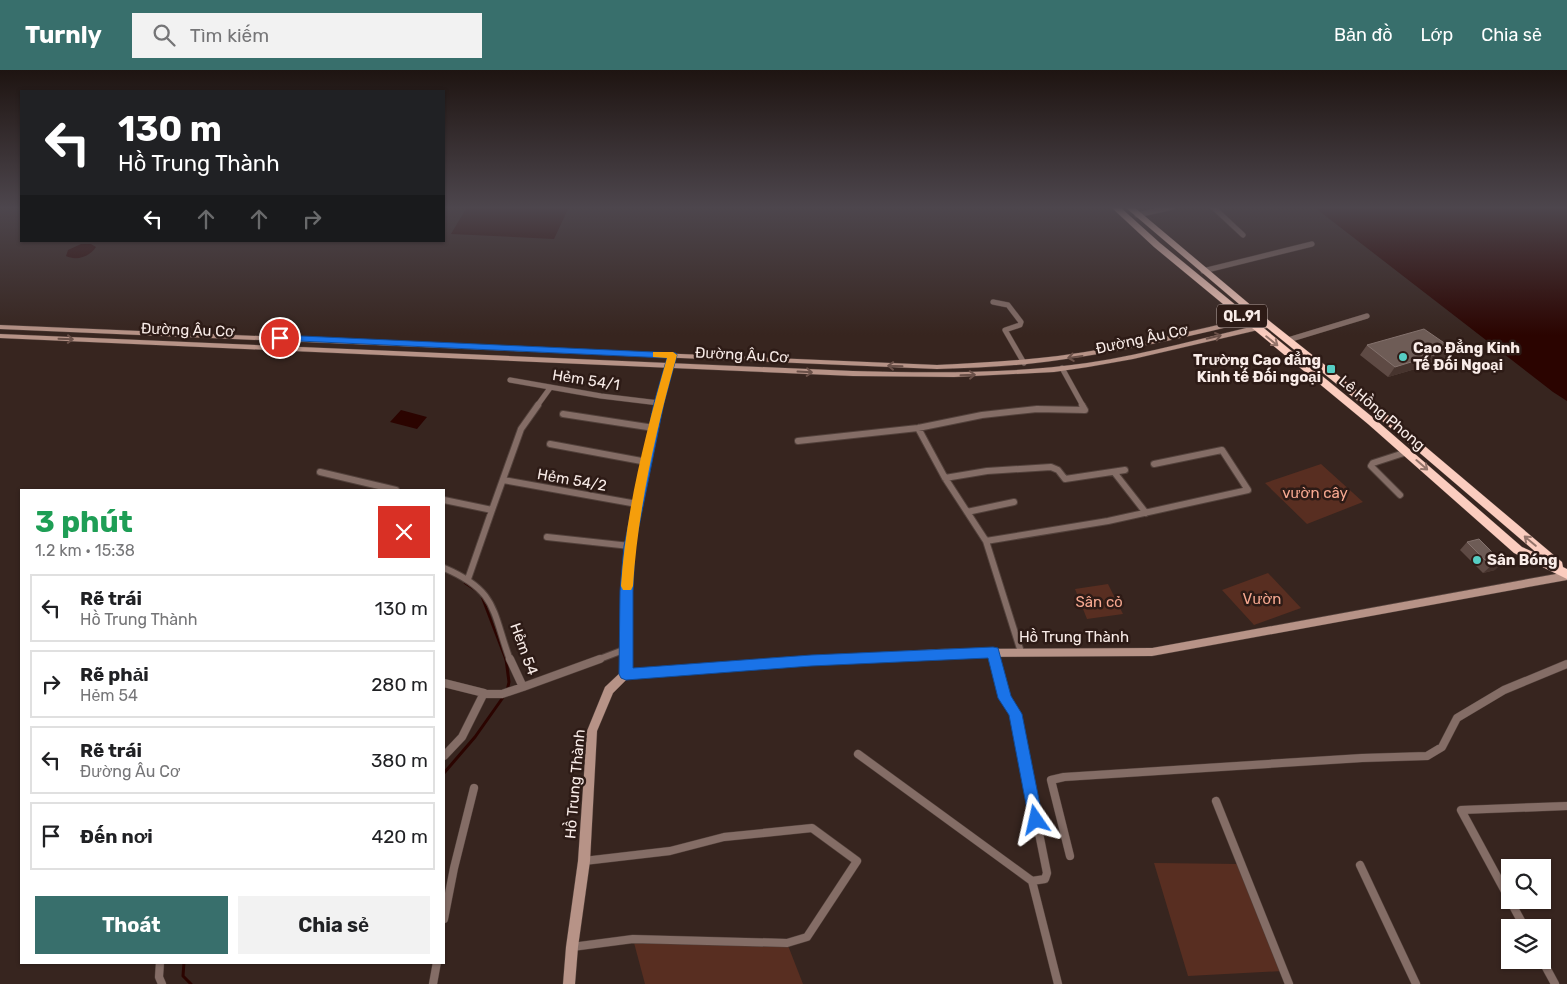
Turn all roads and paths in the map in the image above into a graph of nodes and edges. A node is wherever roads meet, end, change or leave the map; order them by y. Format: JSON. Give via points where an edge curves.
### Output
{"nodes":[{"id":1,"x":1163,"y":250,"type":"edge"},
{"id":2,"x":1178,"y":250,"type":"edge"},
{"id":3,"x":1289,"y":250,"type":"edge"},
{"id":4,"x":1203,"y":271,"type":"junction"},
{"id":5,"x":993,"y":302,"type":"dead end"},
{"id":6,"x":1367,"y":316,"type":"dead end"},
{"id":7,"x":1259,"y":317,"type":"junction"},
{"id":8,"x":1247,"y":320,"type":"junction"},
{"id":9,"x":1269,"y":325,"type":"junction"},
{"id":10,"x":0,"y":327,"type":"edge"},
{"id":11,"x":46,"y":328,"type":"junction"},
{"id":12,"x":1256,"y":328,"type":"junction"},
{"id":13,"x":0,"y":336,"type":"edge"},
{"id":14,"x":37,"y":338,"type":"junction"},
{"id":15,"x":1288,"y":340,"type":"junction"},
{"id":16,"x":673,"y":355,"type":"junction"},
{"id":17,"x":1024,"y":363,"type":"junction"},
{"id":18,"x":854,"y":364,"type":"junction"},
{"id":19,"x":670,"y":365,"type":"junction"},
{"id":20,"x":1062,"y":368,"type":"junction"},
{"id":21,"x":854,"y":374,"type":"junction"},
{"id":22,"x":510,"y":380,"type":"dead end"},
{"id":23,"x":550,"y":388,"type":"junction"},
{"id":24,"x":659,"y":403,"type":"junction"},
{"id":25,"x":563,"y":414,"type":"dead end"},
{"id":26,"x":1384,"y":417,"type":"junction"},
{"id":27,"x":1372,"y":422,"type":"junction"},
{"id":28,"x":654,"y":428,"type":"junction"},
{"id":29,"x":918,"y":428,"type":"junction"},
{"id":30,"x":798,"y":440,"type":"dead end"},
{"id":31,"x":550,"y":444,"type":"dead end"},
{"id":32,"x":1407,"y":452,"type":"junction"},
{"id":33,"x":647,"y":462,"type":"junction"},
{"id":34,"x":1154,"y":464,"type":"dead end"},
{"id":35,"x":1125,"y":470,"type":"dead end"},
{"id":36,"x":320,"y":472,"type":"dead end"},
{"id":37,"x":1114,"y":472,"type":"junction"},
{"id":38,"x":945,"y":478,"type":"junction"},
{"id":39,"x":503,"y":480,"type":"junction"},
{"id":40,"x":382,"y":489,"type":"edge"},
{"id":41,"x":1400,"y":495,"type":"dead end"},
{"id":42,"x":445,"y":500,"type":"edge"},
{"id":43,"x":1014,"y":502,"type":"dead end"},
{"id":44,"x":637,"y":504,"type":"junction"},
{"id":45,"x":492,"y":510,"type":"junction"},
{"id":46,"x":967,"y":512,"type":"junction"},
{"id":47,"x":1146,"y":513,"type":"junction"},
{"id":48,"x":547,"y":537,"type":"dead end"},
{"id":49,"x":986,"y":541,"type":"junction"},
{"id":50,"x":630,"y":546,"type":"junction"},
{"id":51,"x":445,"y":568,"type":"edge"},
{"id":52,"x":1567,"y":574,"type":"edge"},
{"id":53,"x":468,"y":578,"type":"junction"},
{"id":54,"x":626,"y":649,"type":"junction"},
{"id":55,"x":993,"y":652,"type":"junction"},
{"id":56,"x":1022,"y":652,"type":"junction"},
{"id":57,"x":1567,"y":664,"type":"edge"},
{"id":58,"x":626,"y":674,"type":"junction"},
{"id":59,"x":445,"y":683,"type":"edge"},
{"id":60,"x":523,"y":687,"type":"junction"},
{"id":61,"x":484,"y":694,"type":"junction"},
{"id":62,"x":858,"y":754,"type":"dead end"},
{"id":63,"x":445,"y":755,"type":"edge"},
{"id":64,"x":474,"y":788,"type":"dead end"},
{"id":65,"x":1216,"y":801,"type":"dead end"},
{"id":66,"x":1567,"y":806,"type":"edge"},
{"id":67,"x":1070,"y":856,"type":"dead end"},
{"id":68,"x":584,"y":861,"type":"junction"},
{"id":69,"x":1360,"y":865,"type":"dead end"},
{"id":70,"x":1032,"y":881,"type":"junction"},
{"id":71,"x":445,"y":914,"type":"edge"},
{"id":72,"x":1520,"y":919,"type":"edge"},
{"id":73,"x":572,"y":947,"type":"junction"},
{"id":74,"x":160,"y":964,"type":"edge"},
{"id":75,"x":436,"y":964,"type":"edge"},
{"id":76,"x":1547,"y":969,"type":"edge"},
{"id":77,"x":162,"y":984,"type":"edge"},
{"id":78,"x":433,"y":984,"type":"edge"},
{"id":79,"x":569,"y":984,"type":"edge"},
{"id":80,"x":1058,"y":984,"type":"edge"},
{"id":81,"x":1289,"y":984,"type":"edge"},
{"id":82,"x":1416,"y":984,"type":"edge"},
{"id":83,"x":1555,"y":984,"type":"edge"}],
"edges":[{"from":1,"to":8,"type":"highway","name":"Lê Hồng Phong","number":"QL.91"},
{"from":2,"to":4,"type":"highway","name":"Lê Hồng Phong","number":"QL.91"},
{"from":3,"to":4,"type":"street"},
{"from":4,"to":7,"type":"highway","name":"Lê Hồng Phong","number":"QL.91"},
{"from":5,"to":17,"type":"street","via":[[1008,305],[1021,322],[1020,326],[1005,330]]},
{"from":6,"to":15,"type":"street"},
{"from":7,"to":8,"type":"street","name":"Đường Âu Cơ"},
{"from":7,"to":9,"type":"highway","name":"Lê Hồng Phong","number":"QL.91"},
{"from":8,"to":12,"type":"highway","name":"Lê Hồng Phong","number":"QL.91"},
{"from":8,"to":17,"type":"street","name":"Đường Âu Cơ","one_way":true,"via":[[1105,352]]},
{"from":9,"to":12,"type":"street","name":"Đường Âu Cơ"},
{"from":9,"to":15,"type":"highway","name":"Lê Hồng Phong","number":"QL.91"},
{"from":10,"to":11,"type":"street","name":"Đường Âu Cơ"},
{"from":11,"to":14,"type":"street"},
{"from":11,"to":16,"type":"street","name":"Đường Âu Cơ"},
{"from":20,"to":12,"type":"street","name":"Đường Âu Cơ","one_way":true,"via":[[1110,361]]},
{"from":12,"to":27,"type":"highway","name":"Lê Hồng Phong","number":"QL.91","one_way":true},
{"from":13,"to":14,"type":"street","name":"Đường Âu Cơ"},
{"from":14,"to":19,"type":"street","name":"Đường Âu Cơ","one_way":true},
{"from":15,"to":26,"type":"highway","name":"Lê Hồng Phong","number":"QL.91"},
{"from":16,"to":18,"type":"street","name":"Đường Âu Cơ"},
{"from":16,"to":19,"type":"street"},
{"from":17,"to":18,"type":"street","name":"Đường Âu Cơ","one_way":true,"via":[[954,367]]},
{"from":18,"to":21,"type":"street"},
{"from":19,"to":21,"type":"street","name":"Đường Âu Cơ","one_way":true},
{"from":19,"to":24,"type":"street"},
{"from":21,"to":20,"type":"street","name":"Đường Âu Cơ","one_way":true,"via":[[968,375]]},
{"from":20,"to":29,"type":"street","via":[[1085,410],[1037,410]]},
{"from":22,"to":23,"type":"street","name":"Hẻm 54/1"},
{"from":23,"to":24,"type":"street","name":"Hẻm 54/1"},
{"from":23,"to":39,"type":"street","via":[[521,429]]},
{"from":24,"to":28,"type":"street"},
{"from":25,"to":28,"type":"street"},
{"from":26,"to":27,"type":"highway"},
{"from":52,"to":26,"type":"highway","name":"Lê Hồng Phong","number":"QL.91","one_way":true},
{"from":27,"to":32,"type":"highway","name":"Lê Hồng Phong","number":"QL.91"},
{"from":28,"to":33,"type":"street"},
{"from":29,"to":30,"type":"street"},
{"from":29,"to":38,"type":"street"},
{"from":31,"to":33,"type":"street"},
{"from":32,"to":41,"type":"street","via":[[1371,466]]},
{"from":32,"to":52,"type":"highway","name":"Lê Hồng Phong","number":"QL.91","one_way":true,"via":[[1518,550]]},
{"from":33,"to":44,"type":"street"},
{"from":34,"to":47,"type":"street","via":[[1222,450],[1248,490]]},
{"from":35,"to":37,"type":"street"},
{"from":36,"to":40,"type":"street"},
{"from":37,"to":38,"type":"street","via":[[1065,479],[1051,467],[987,471]]},
{"from":37,"to":47,"type":"street"},
{"from":38,"to":46,"type":"street"},
{"from":39,"to":44,"type":"street","name":"Hẻm 54/2"},
{"from":39,"to":45,"type":"street"},
{"from":42,"to":45,"type":"street"},
{"from":43,"to":46,"type":"street"},
{"from":44,"to":50,"type":"street"},
{"from":45,"to":53,"type":"street"},
{"from":46,"to":49,"type":"street"},
{"from":47,"to":49,"type":"street"},
{"from":48,"to":50,"type":"street"},
{"from":49,"to":56,"type":"street"},
{"from":50,"to":54,"type":"street"},
{"from":51,"to":53,"type":"street","name":"Hẻm 54"},
{"from":52,"to":56,"type":"street","name":"Hồ Trung Thành","via":[[1152,652]]},
{"from":53,"to":60,"type":"street","name":"Hẻm 54","via":[[490,601]]},
{"from":54,"to":58,"type":"street"},
{"from":54,"to":60,"type":"street","name":"Hẻm 54"},
{"from":55,"to":56,"type":"street","name":"Hồ Trung Thành"},
{"from":55,"to":58,"type":"street","name":"Hồ Trung Thành"},
{"from":55,"to":70,"type":"street","via":[[1005,698],[1015,714],[1047,873],[1045,878]]},
{"from":57,"to":67,"type":"street","via":[[1504,690],[1457,718],[1442,748],[1427,756],[1051,780]]},
{"from":58,"to":68,"type":"street","name":"Hồ Trung Thành","via":[[609,690],[592,731]]},
{"from":59,"to":61,"type":"street"},
{"from":60,"to":61,"type":"street","via":[[505,693]]},
{"from":61,"to":63,"type":"street","via":[[459,742]]},
{"from":62,"to":70,"type":"street"},
{"from":64,"to":71,"type":"street"},
{"from":65,"to":81,"type":"street"},
{"from":66,"to":72,"type":"street","via":[[1460,810]]},
{"from":68,"to":73,"type":"street","name":"Hồ Trung Thành"},
{"from":68,"to":73,"type":"street","via":[[670,851],[724,836],[812,828],[857,861],[807,937],[787,943],[633,939]]},
{"from":69,"to":82,"type":"street"},
{"from":70,"to":80,"type":"street"},
{"from":73,"to":79,"type":"street","name":"Hồ Trung Thành"},
{"from":74,"to":77,"type":"street"},
{"from":75,"to":78,"type":"street"},
{"from":76,"to":83,"type":"street"}]}
